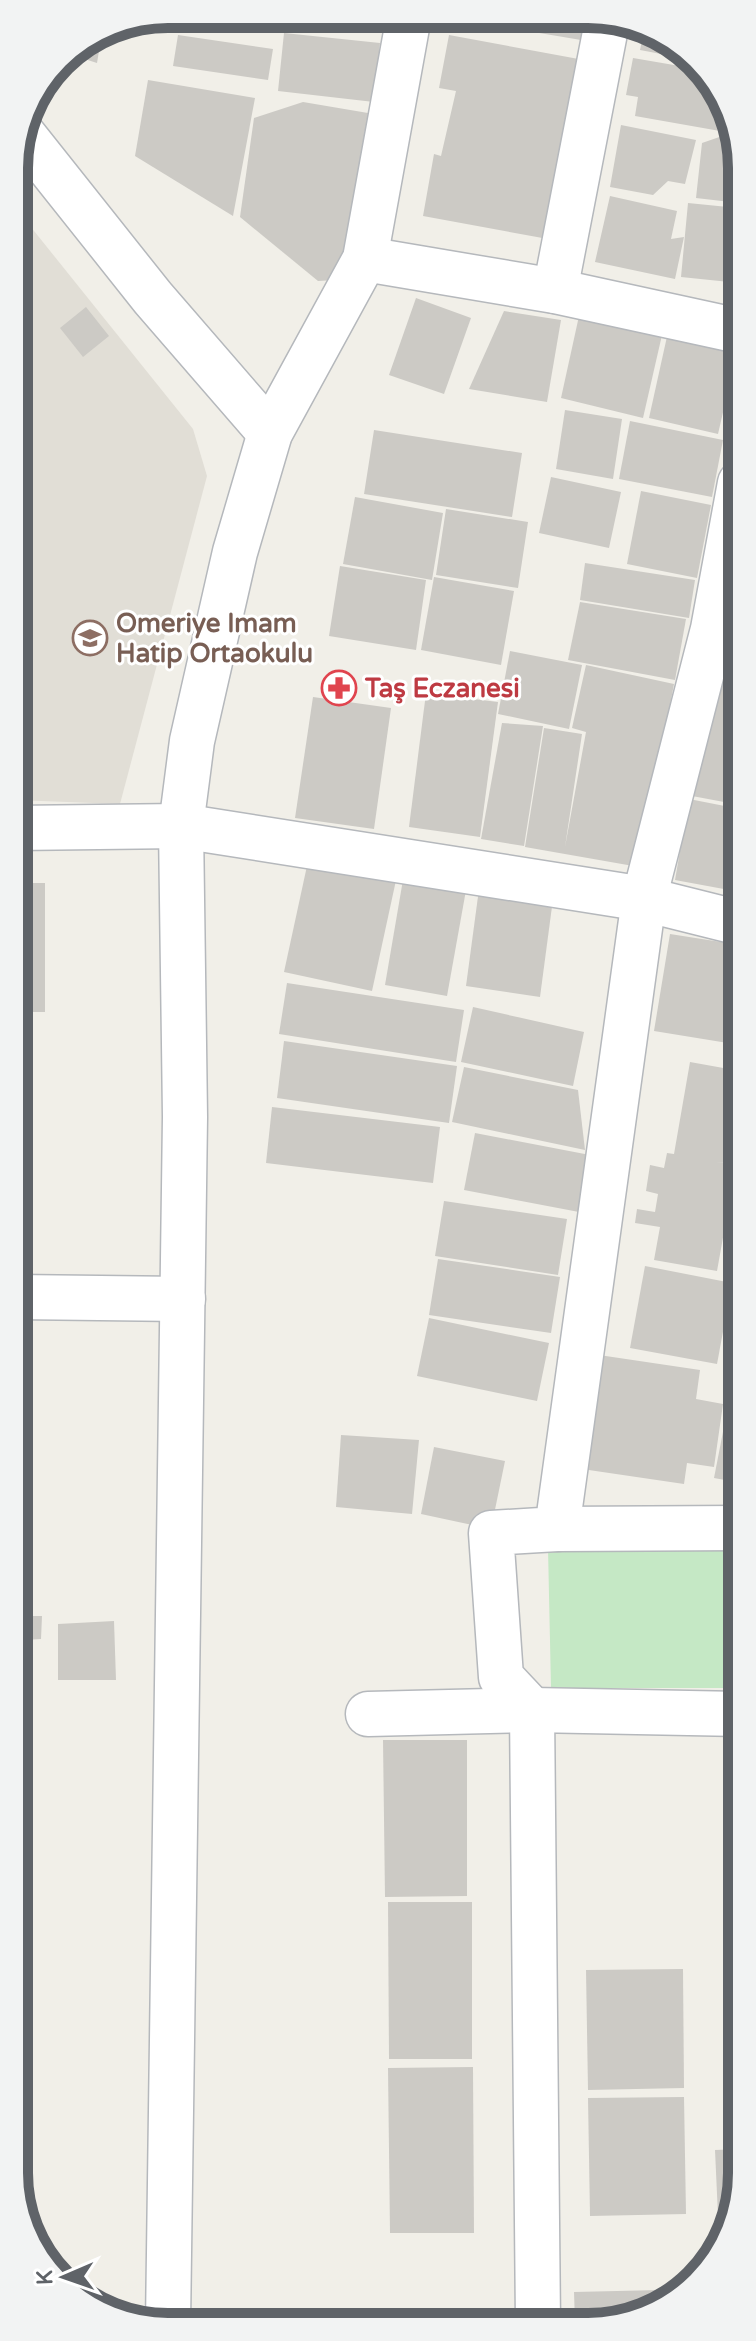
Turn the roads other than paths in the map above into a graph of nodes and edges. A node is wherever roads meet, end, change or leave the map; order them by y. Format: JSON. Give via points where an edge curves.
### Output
{"nodes":[{"id":1,"x":407,"y":28,"type":"edge"},
{"id":2,"x":605,"y":30,"type":"edge"},
{"id":3,"x":31,"y":144,"type":"edge"},
{"id":4,"x":365,"y":259,"type":"junction"},
{"id":5,"x":555,"y":291,"type":"junction"},
{"id":6,"x":728,"y":329,"type":"edge"},
{"id":7,"x":270,"y":433,"type":"junction"},
{"id":8,"x":728,"y":548,"type":"edge"},
{"id":9,"x":181,"y":826,"type":"junction"},
{"id":10,"x":28,"y":828,"type":"edge"},
{"id":11,"x":644,"y":899,"type":"junction"},
{"id":12,"x":728,"y":920,"type":"edge"},
{"id":13,"x":28,"y":1297,"type":"edge"},
{"id":14,"x":183,"y":1299,"type":"junction"},
{"id":15,"x":728,"y":1528,"type":"edge"},
{"id":16,"x":557,"y":1529,"type":"junction"},
{"id":17,"x":532,"y":1710,"type":"junction"},
{"id":18,"x":368,"y":1714,"type":"dead end"},
{"id":19,"x":728,"y":1714,"type":"edge"},
{"id":20,"x":168,"y":2313,"type":"edge"},
{"id":21,"x":538,"y":2313,"type":"edge"}],
"edges":[{"from":1,"to":4,"type":"street"},
{"from":2,"to":5,"type":"street"},
{"from":3,"to":7,"type":"street"},
{"from":4,"to":5,"type":"street"},
{"from":4,"to":7,"type":"street"},
{"from":5,"to":6,"type":"street"},
{"from":7,"to":9,"type":"street","via":[[235,552],[192,741]]},
{"from":8,"to":11,"type":"street","via":[[713,629]]},
{"from":9,"to":10,"type":"street"},
{"from":9,"to":11,"type":"street"},
{"from":9,"to":14,"type":"street"},
{"from":11,"to":12,"type":"street"},
{"from":11,"to":16,"type":"street"},
{"from":13,"to":14,"type":"street"},
{"from":14,"to":20,"type":"street"},
{"from":15,"to":16,"type":"street"},
{"from":16,"to":17,"type":"street","via":[[491,1533],[501,1677]]},
{"from":17,"to":18,"type":"street"},
{"from":17,"to":19,"type":"street"},
{"from":17,"to":21,"type":"street"}]}
